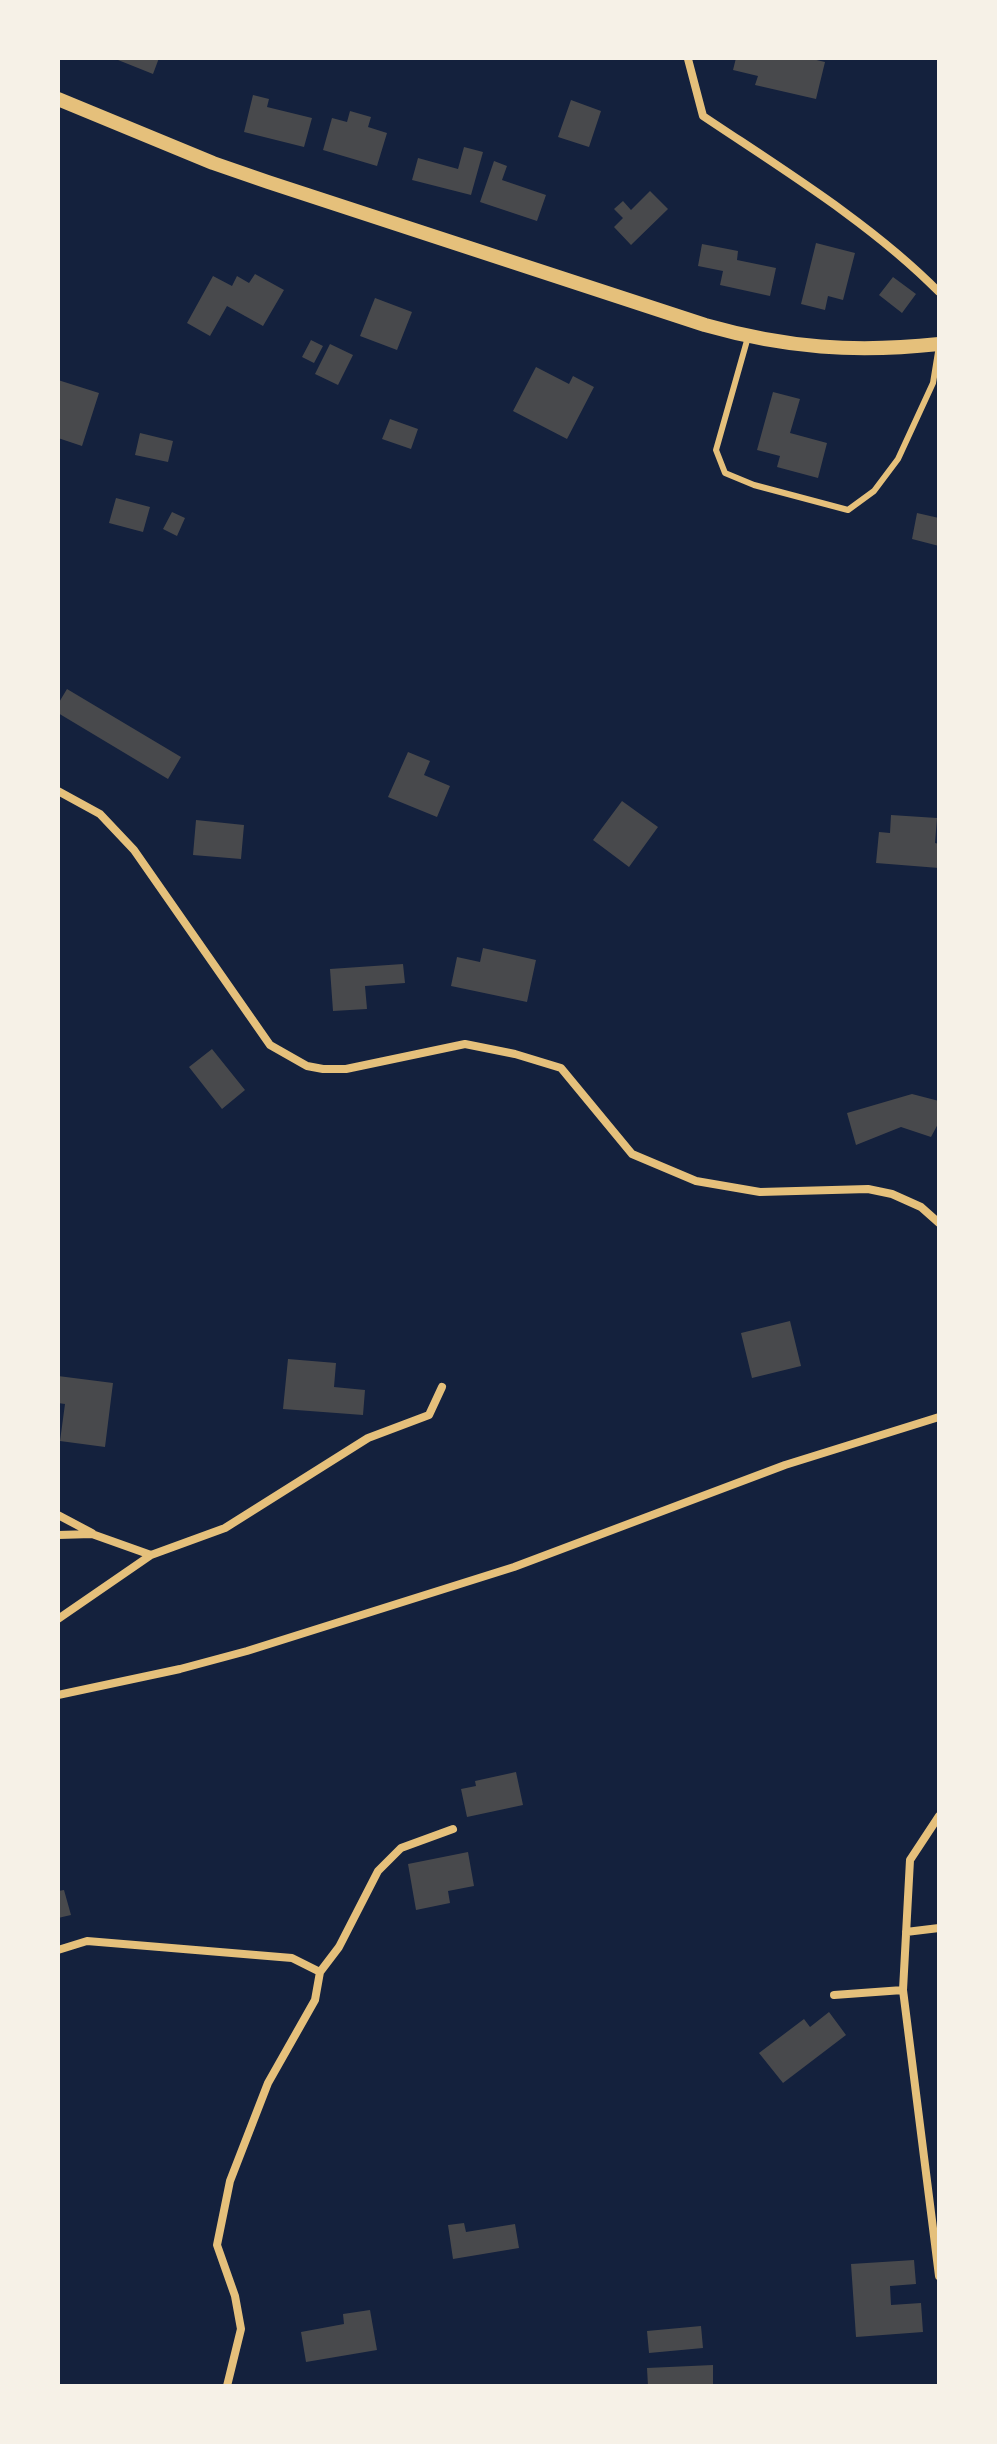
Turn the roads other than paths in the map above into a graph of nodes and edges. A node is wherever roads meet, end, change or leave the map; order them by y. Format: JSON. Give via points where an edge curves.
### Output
{"nodes":[{"id":1,"x":688,"y":59,"type":"edge"},
{"id":2,"x":58,"y":99,"type":"edge"},
{"id":3,"x":939,"y":292,"type":"edge"},
{"id":4,"x":748,"y":337,"type":"junction"},
{"id":5,"x":939,"y":344,"type":"edge"},
{"id":6,"x":58,"y":791,"type":"edge"},
{"id":7,"x":939,"y":1223,"type":"edge"},
{"id":8,"x":442,"y":1387,"type":"dead end"},
{"id":9,"x":939,"y":1417,"type":"edge"},
{"id":10,"x":58,"y":1515,"type":"edge"},
{"id":11,"x":92,"y":1534,"type":"junction"},
{"id":12,"x":58,"y":1535,"type":"edge"},
{"id":13,"x":151,"y":1555,"type":"junction"},
{"id":14,"x":58,"y":1619,"type":"edge"},
{"id":15,"x":58,"y":1695,"type":"edge"},
{"id":16,"x":939,"y":1816,"type":"edge"},
{"id":17,"x":453,"y":1829,"type":"dead end"},
{"id":18,"x":939,"y":1928,"type":"edge"},
{"id":19,"x":906,"y":1932,"type":"junction"},
{"id":20,"x":58,"y":1950,"type":"edge"},
{"id":21,"x":320,"y":1972,"type":"junction"},
{"id":22,"x":903,"y":1990,"type":"junction"},
{"id":23,"x":834,"y":1995,"type":"dead end"},
{"id":24,"x":939,"y":2276,"type":"edge"},
{"id":25,"x":227,"y":2386,"type":"edge"}],
"edges":[{"from":1,"to":3,"type":"street","via":[[703,116],[915,267]]},
{"from":2,"to":4,"type":"street","via":[[268,182]]},
{"from":4,"to":5,"type":"street","via":[[843,349]]},
{"from":4,"to":5,"type":"lane","via":[[716,450],[725,473],[848,510],[874,491],[898,459],[933,383]]},
{"from":6,"to":7,"type":"street","via":[[100,814],[134,850],[270,1045],[286,1056],[307,1066],[346,1069],[465,1044],[515,1054],[561,1068],[632,1154],[696,1181],[760,1192],[868,1189],[921,1207]]},
{"from":8,"to":13,"type":"street","via":[[429,1415],[368,1438],[225,1528]]},
{"from":9,"to":15,"type":"street","via":[[785,1465],[499,1572],[247,1651]]},
{"from":10,"to":11,"type":"street"},
{"from":11,"to":12,"type":"street"},
{"from":11,"to":13,"type":"street"},
{"from":13,"to":14,"type":"street"},
{"from":16,"to":19,"type":"street","via":[[910,1860]]},
{"from":17,"to":21,"type":"street","via":[[401,1848],[378,1871],[339,1947]]},
{"from":18,"to":19,"type":"street"},
{"from":19,"to":22,"type":"street"},
{"from":20,"to":21,"type":"street","via":[[103,1942],[292,1958]]},
{"from":21,"to":25,"type":"street","via":[[315,2000],[268,2083],[230,2181],[217,2245],[241,2329]]},
{"from":22,"to":23,"type":"street"},
{"from":22,"to":24,"type":"street"}]}
